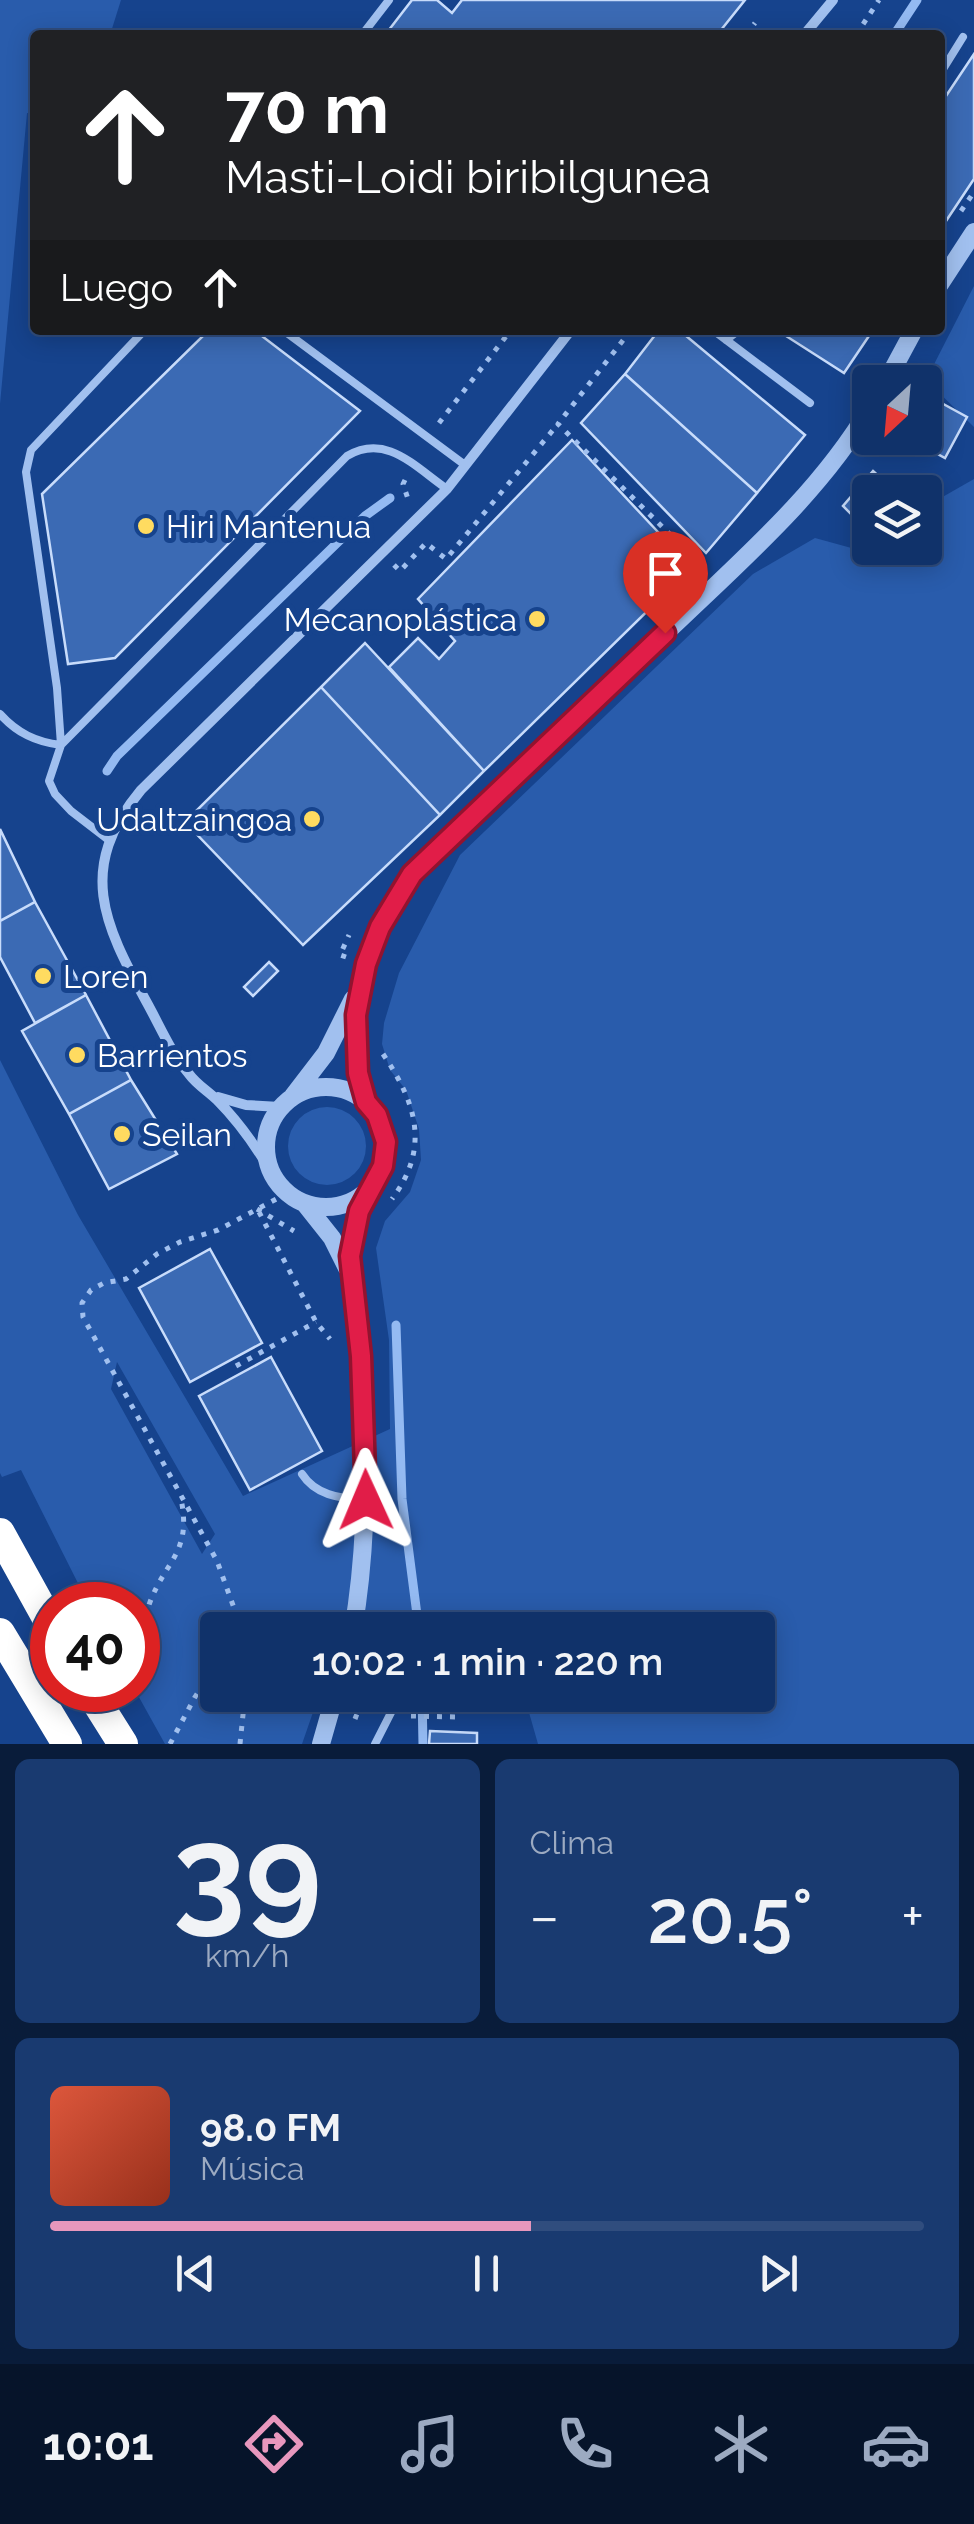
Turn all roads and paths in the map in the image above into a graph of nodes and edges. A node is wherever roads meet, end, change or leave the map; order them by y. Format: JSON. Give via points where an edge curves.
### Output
{"nodes":[{"id":1,"x":389,"y":0,"type":"edge"},
{"id":2,"x":834,"y":0,"type":"edge"},
{"id":3,"x":879,"y":0,"type":"edge"},
{"id":4,"x":755,"y":24,"type":"dead end"},
{"id":5,"x":366,"y":30,"type":"edge"},
{"id":6,"x":750,"y":30,"type":"edge"},
{"id":7,"x":808,"y":30,"type":"edge"},
{"id":8,"x":859,"y":30,"type":"edge"},
{"id":9,"x":963,"y":38,"type":"dead end"},
{"id":10,"x":945,"y":66,"type":"edge"},
{"id":11,"x":974,"y":232,"type":"edge"},
{"id":12,"x":945,"y":276,"type":"edge"},
{"id":13,"x":140,"y":335,"type":"dead end"},
{"id":14,"x":290,"y":335,"type":"edge"},
{"id":15,"x":567,"y":335,"type":"edge"},
{"id":16,"x":627,"y":335,"type":"edge"},
{"id":17,"x":720,"y":335,"type":"edge"},
{"id":18,"x":732,"y":335,"type":"edge"},
{"id":19,"x":911,"y":335,"type":"edge"},
{"id":20,"x":726,"y":340,"type":"junction"},
{"id":21,"x":895,"y":365,"type":"edge"},
{"id":22,"x":810,"y":403,"type":"dead end"},
{"id":23,"x":852,"y":438,"type":"edge"},
{"id":24,"x":465,"y":466,"type":"junction"},
{"id":25,"x":446,"y":489,"type":"junction"},
{"id":26,"x":704,"y":568,"type":"dead end"},
{"id":27,"x":0,"y":714,"type":"edge"},
{"id":28,"x":61,"y":745,"type":"junction"},
{"id":29,"x":110,"y":841,"type":"junction"},
{"id":30,"x":355,"y":923,"type":"dead end"},
{"id":31,"x":366,"y":964,"type":"junction"},
{"id":32,"x":360,"y":985,"type":"junction"},
{"id":33,"x":377,"y":1046,"type":"dead end"},
{"id":34,"x":212,"y":1095,"type":"junction"},
{"id":35,"x":287,"y":1102,"type":"junction"},
{"id":36,"x":366,"y":1102,"type":"junction"},
{"id":37,"x":268,"y":1167,"type":"junction"},
{"id":38,"x":368,"y":1191,"type":"junction"},
{"id":39,"x":287,"y":1194,"type":"junction"},
{"id":40,"x":305,"y":1204,"type":"junction"},
{"id":41,"x":258,"y":1209,"type":"junction"},
{"id":42,"x":385,"y":1210,"type":"dead end"},
{"id":43,"x":305,"y":1239,"type":"dead end"},
{"id":44,"x":350,"y":1278,"type":"junction"},
{"id":45,"x":316,"y":1322,"type":"junction"},
{"id":46,"x":336,"y":1328,"type":"dead end"},
{"id":47,"x":330,"y":1339,"type":"junction"},
{"id":48,"x":334,"y":1356,"type":"dead end"},
{"id":49,"x":236,"y":1366,"type":"dead end"},
{"id":50,"x":302,"y":1474,"type":"dead end"},
{"id":51,"x":179,"y":1492,"type":"junction"},
{"id":52,"x":366,"y":1500,"type":"junction"},
{"id":53,"x":0,"y":1534,"type":"edge"},
{"id":54,"x":160,"y":1585,"type":"edge"},
{"id":55,"x":30,"y":1588,"type":"edge"},
{"id":56,"x":235,"y":1612,"type":"edge"},
{"id":57,"x":355,"y":1612,"type":"edge"},
{"id":58,"x":0,"y":1633,"type":"edge"},
{"id":59,"x":200,"y":1688,"type":"edge"},
{"id":60,"x":103,"y":1712,"type":"edge"},
{"id":61,"x":243,"y":1712,"type":"edge"},
{"id":62,"x":330,"y":1712,"type":"edge"},
{"id":63,"x":392,"y":1712,"type":"edge"},
{"id":64,"x":414,"y":1717,"type":"dead end"},
{"id":65,"x":458,"y":1717,"type":"dead end"},
{"id":66,"x":66,"y":1744,"type":"edge"},
{"id":67,"x":123,"y":1744,"type":"edge"},
{"id":68,"x":170,"y":1744,"type":"edge"},
{"id":69,"x":240,"y":1744,"type":"edge"},
{"id":70,"x":321,"y":1744,"type":"edge"},
{"id":71,"x":376,"y":1744,"type":"edge"}],
"edges":[{"from":1,"to":5,"type":"lane"},
{"from":2,"to":7,"type":"street"},
{"from":3,"to":8,"type":"path"},
{"from":4,"to":6,"type":"path"},
{"from":9,"to":10,"type":"lane"},
{"from":11,"to":12,"type":"street"},
{"from":13,"to":28,"type":"lane","via":[[31,450],[26,472]]},
{"from":14,"to":24,"type":"lane"},
{"from":15,"to":24,"type":"street"},
{"from":16,"to":26,"type":"path","via":[[558,424]]},
{"from":17,"to":20,"type":"lane"},
{"from":18,"to":20,"type":"lane"},
{"from":19,"to":21,"type":"street"},
{"from":20,"to":22,"type":"lane"},
{"from":23,"to":31,"type":"street","via":[[811,490],[412,874]]},
{"from":24,"to":25,"type":"street"},
{"from":25,"to":28,"type":"lane","via":[[386,449],[365,446],[347,456]]},
{"from":25,"to":29,"type":"street","via":[[140,790]]},
{"from":27,"to":28,"type":"lane","via":[[37,742]]},
{"from":28,"to":29,"type":"lane","via":[[48,781]]},
{"from":29,"to":34,"type":"street","via":[[102,886],[112,935],[180,1063]]},
{"from":30,"to":31,"type":"path","via":[[340,956]]},
{"from":31,"to":32,"type":"street"},
{"from":32,"to":35,"type":"street","via":[[326,1053]]},
{"from":32,"to":36,"type":"street","via":[[356,1044]]},
{"from":33,"to":42,"type":"path","via":[[417,1132],[416,1154]]},
{"from":34,"to":35,"type":"street","via":[[246,1105]]},
{"from":34,"to":37,"type":"street"},
{"from":35,"to":36,"type":"street","via":[[326,1087]]},
{"from":35,"to":37,"type":"street","via":[[266,1136]]},
{"from":36,"to":38,"type":"street","via":[[386,1142],[383,1166]]},
{"from":37,"to":39,"type":"street"},
{"from":38,"to":40,"type":"street","via":[[340,1206]]},
{"from":38,"to":44,"type":"street","via":[[353,1233]]},
{"from":39,"to":40,"type":"street"},
{"from":39,"to":41,"type":"path"},
{"from":40,"to":44,"type":"street","via":[[332,1238]]},
{"from":41,"to":43,"type":"path"},
{"from":41,"to":45,"type":"path"},
{"from":41,"to":51,"type":"path","via":[[157,1254],[126,1278],[91,1290],[82,1304],[83,1317]]},
{"from":44,"to":52,"type":"street","via":[[361,1356]]},
{"from":45,"to":47,"type":"path"},
{"from":45,"to":49,"type":"path"},
{"from":46,"to":47,"type":"path"},
{"from":47,"to":48,"type":"path"},
{"from":50,"to":52,"type":"lane","via":[[323,1493]]},
{"from":51,"to":54,"type":"path","via":[[185,1519],[180,1547]]},
{"from":51,"to":56,"type":"path","via":[[217,1561]]},
{"from":52,"to":57,"type":"street"},
{"from":53,"to":55,"type":"highway"},
{"from":58,"to":66,"type":"highway","bridge":true},
{"from":59,"to":68,"type":"path"},
{"from":60,"to":67,"type":"highway"},
{"from":61,"to":69,"type":"path"},
{"from":62,"to":70,"type":"street"},
{"from":63,"to":71,"type":"lane"},
{"from":64,"to":65,"type":"path"}]}
